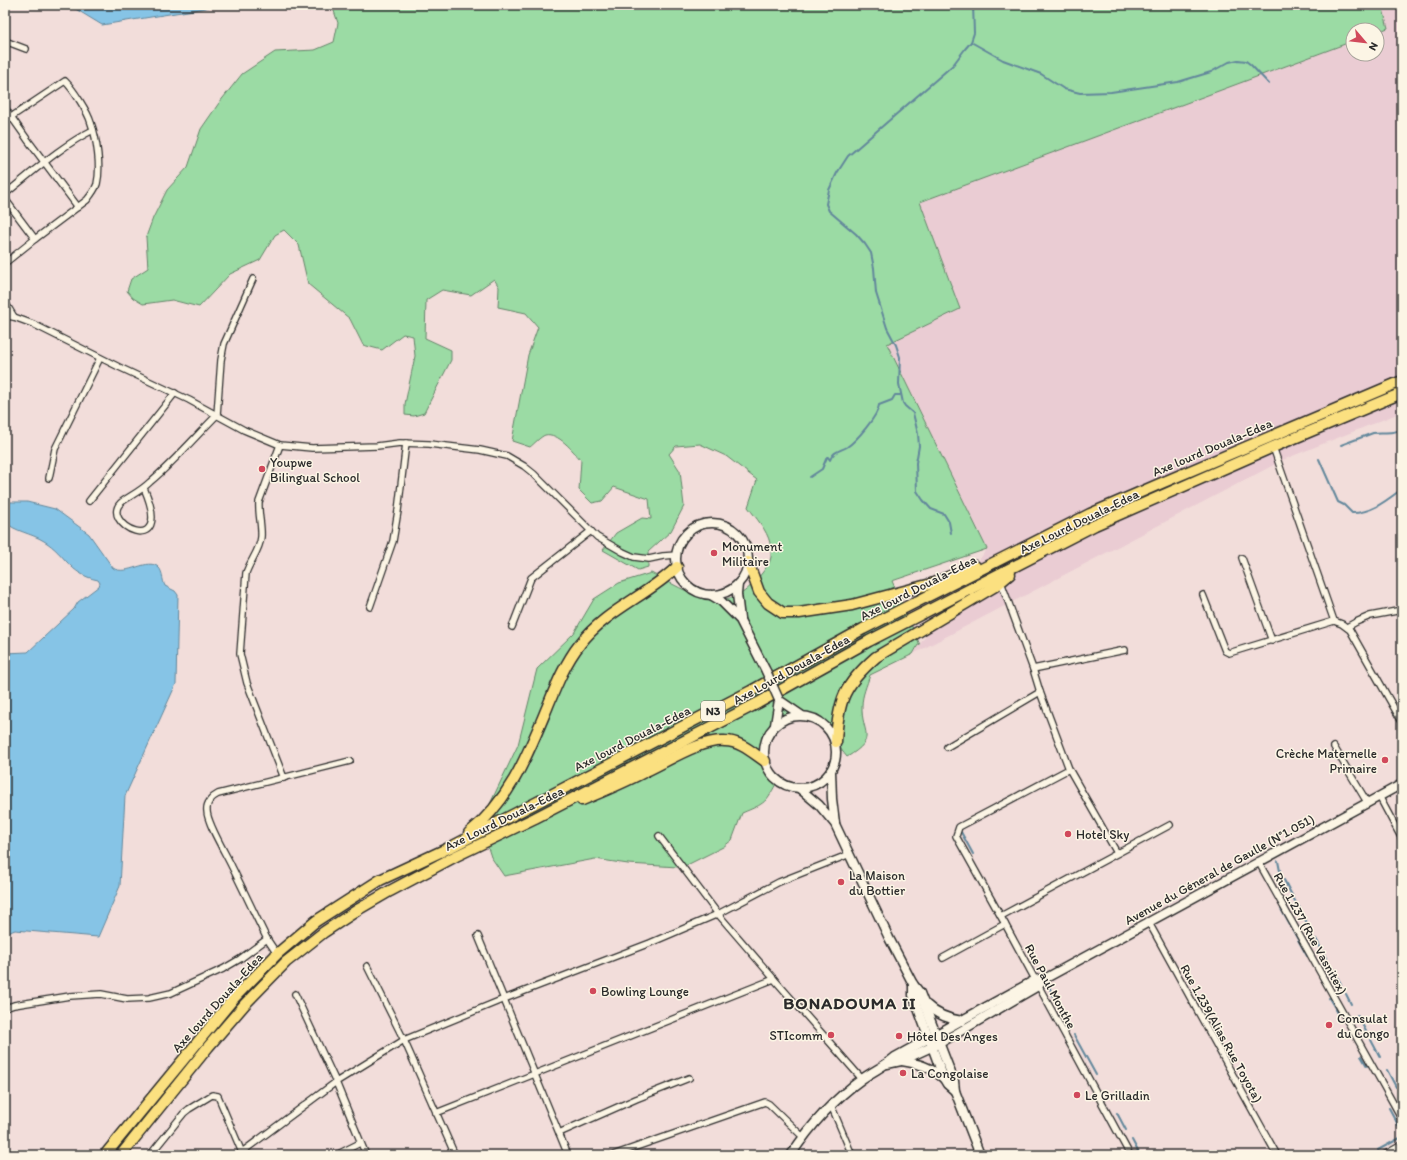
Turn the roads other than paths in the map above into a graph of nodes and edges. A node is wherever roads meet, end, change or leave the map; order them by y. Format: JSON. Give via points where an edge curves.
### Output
{"nodes":[{"id":1,"x":5,"y":41,"type":"edge"},
{"id":2,"x":26,"y":49,"type":"dead end"},
{"id":3,"x":5,"y":108,"type":"edge"},
{"id":4,"x":12,"y":116,"type":"junction"},
{"id":5,"x":5,"y":121,"type":"edge"},
{"id":6,"x":93,"y":130,"type":"junction"},
{"id":7,"x":44,"y":162,"type":"junction"},
{"id":8,"x":5,"y":194,"type":"edge"},
{"id":9,"x":5,"y":199,"type":"edge"},
{"id":10,"x":78,"y":207,"type":"junction"},
{"id":11,"x":35,"y":238,"type":"junction"},
{"id":12,"x":5,"y":264,"type":"edge"},
{"id":13,"x":253,"y":279,"type":"dead end"},
{"id":14,"x":5,"y":302,"type":"edge"},
{"id":15,"x":5,"y":316,"type":"edge"},
{"id":16,"x":14,"y":317,"type":"junction"},
{"id":17,"x":100,"y":358,"type":"junction"},
{"id":18,"x":1402,"y":381,"type":"edge"},
{"id":19,"x":175,"y":393,"type":"junction"},
{"id":20,"x":1402,"y":393,"type":"edge"},
{"id":21,"x":217,"y":415,"type":"junction"},
{"id":22,"x":406,"y":443,"type":"junction"},
{"id":23,"x":280,"y":445,"type":"junction"},
{"id":24,"x":1273,"y":447,"type":"junction"},
{"id":25,"x":49,"y":478,"type":"dead end"},
{"id":26,"x":144,"y":488,"type":"junction"},
{"id":27,"x":89,"y":501,"type":"dead end"},
{"id":28,"x":592,"y":531,"type":"junction"},
{"id":29,"x":1019,"y":550,"type":"junction"},
{"id":30,"x":677,"y":555,"type":"junction"},
{"id":31,"x":1242,"y":558,"type":"dead end"},
{"id":32,"x":748,"y":562,"type":"junction"},
{"id":33,"x":1024,"y":562,"type":"junction"},
{"id":34,"x":677,"y":567,"type":"junction"},
{"id":35,"x":1000,"y":582,"type":"junction"},
{"id":36,"x":738,"y":584,"type":"junction"},
{"id":37,"x":1203,"y":594,"type":"dead end"},
{"id":38,"x":711,"y":595,"type":"junction"},
{"id":39,"x":370,"y":607,"type":"dead end"},
{"id":40,"x":1402,"y":610,"type":"edge"},
{"id":41,"x":740,"y":620,"type":"junction"},
{"id":42,"x":1334,"y":621,"type":"junction"},
{"id":43,"x":512,"y":627,"type":"dead end"},
{"id":44,"x":1347,"y":627,"type":"junction"},
{"id":45,"x":1272,"y":641,"type":"junction"},
{"id":46,"x":1125,"y":650,"type":"dead end"},
{"id":47,"x":1033,"y":669,"type":"junction"},
{"id":48,"x":1040,"y":692,"type":"junction"},
{"id":49,"x":779,"y":700,"type":"junction"},
{"id":50,"x":802,"y":714,"type":"junction"},
{"id":51,"x":1402,"y":722,"type":"edge"},
{"id":52,"x":775,"y":725,"type":"junction"},
{"id":53,"x":836,"y":742,"type":"junction"},
{"id":54,"x":1334,"y":747,"type":"dead end"},
{"id":55,"x":947,"y":748,"type":"dead end"},
{"id":56,"x":350,"y":761,"type":"dead end"},
{"id":57,"x":765,"y":761,"type":"junction"},
{"id":58,"x":1069,"y":768,"type":"junction"},
{"id":59,"x":831,"y":771,"type":"junction"},
{"id":60,"x":284,"y":778,"type":"junction"},
{"id":61,"x":1402,"y":784,"type":"edge"},
{"id":62,"x":799,"y":788,"type":"junction"},
{"id":63,"x":1379,"y":796,"type":"junction"},
{"id":64,"x":1367,"y":802,"type":"junction"},
{"id":65,"x":535,"y":818,"type":"junction"},
{"id":66,"x":835,"y":824,"type":"junction"},
{"id":67,"x":1170,"y":826,"type":"dead end"},
{"id":68,"x":659,"y":836,"type":"dead end"},
{"id":69,"x":1402,"y":839,"type":"edge"},
{"id":70,"x":453,"y":846,"type":"junction"},
{"id":71,"x":1117,"y":853,"type":"junction"},
{"id":72,"x":850,"y":854,"type":"junction"},
{"id":73,"x":1258,"y":861,"type":"junction"},
{"id":74,"x":718,"y":914,"type":"junction"},
{"id":75,"x":1001,"y":916,"type":"junction"},
{"id":76,"x":1148,"y":921,"type":"junction"},
{"id":77,"x":1005,"y":924,"type":"junction"},
{"id":78,"x":478,"y":936,"type":"dead end"},
{"id":79,"x":267,"y":940,"type":"junction"},
{"id":80,"x":277,"y":954,"type":"junction"},
{"id":81,"x":943,"y":958,"type":"dead end"},
{"id":82,"x":367,"y":966,"type":"dead end"},
{"id":83,"x":774,"y":979,"type":"junction"},
{"id":84,"x":1037,"y":983,"type":"junction"},
{"id":85,"x":913,"y":984,"type":"junction"},
{"id":86,"x":295,"y":994,"type":"dead end"},
{"id":87,"x":504,"y":998,"type":"junction"},
{"id":88,"x":924,"y":1001,"type":"junction"},
{"id":89,"x":5,"y":1008,"type":"edge"},
{"id":90,"x":962,"y":1021,"type":"junction"},
{"id":91,"x":937,"y":1034,"type":"junction"},
{"id":92,"x":929,"y":1038,"type":"junction"},
{"id":93,"x":404,"y":1040,"type":"junction"},
{"id":94,"x":940,"y":1043,"type":"junction"},
{"id":95,"x":932,"y":1047,"type":"junction"},
{"id":96,"x":901,"y":1061,"type":"junction"},
{"id":97,"x":887,"y":1064,"type":"junction"},
{"id":98,"x":534,"y":1074,"type":"junction"},
{"id":99,"x":689,"y":1078,"type":"dead end"},
{"id":100,"x":862,"y":1079,"type":"junction"},
{"id":101,"x":944,"y":1079,"type":"junction"},
{"id":102,"x":336,"y":1082,"type":"junction"},
{"id":103,"x":955,"y":1091,"type":"junction"},
{"id":104,"x":831,"y":1105,"type":"junction"},
{"id":105,"x":436,"y":1113,"type":"junction"},
{"id":106,"x":1402,"y":1120,"type":"edge"},
{"id":107,"x":558,"y":1133,"type":"junction"},
{"id":108,"x":803,"y":1137,"type":"junction"},
{"id":109,"x":360,"y":1143,"type":"junction"},
{"id":110,"x":1402,"y":1145,"type":"edge"},
{"id":111,"x":243,"y":1153,"type":"edge"},
{"id":112,"x":105,"y":1155,"type":"edge"},
{"id":113,"x":121,"y":1155,"type":"edge"},
{"id":114,"x":150,"y":1155,"type":"edge"},
{"id":115,"x":336,"y":1155,"type":"edge"},
{"id":116,"x":366,"y":1155,"type":"edge"},
{"id":117,"x":455,"y":1155,"type":"edge"},
{"id":118,"x":568,"y":1155,"type":"edge"},
{"id":119,"x":613,"y":1155,"type":"edge"},
{"id":120,"x":790,"y":1155,"type":"edge"},
{"id":121,"x":852,"y":1155,"type":"edge"},
{"id":122,"x":980,"y":1155,"type":"edge"},
{"id":123,"x":1130,"y":1155,"type":"edge"},
{"id":124,"x":1276,"y":1155,"type":"edge"},
{"id":125,"x":1384,"y":1155,"type":"edge"}],
"edges":[{"from":1,"to":2,"type":"street"},
{"from":3,"to":4,"type":"street"},
{"from":4,"to":5,"type":"street"},
{"from":4,"to":6,"type":"street","via":[[65,81],[88,116]]},
{"from":4,"to":7,"type":"street"},
{"from":6,"to":7,"type":"street","via":[[75,139]]},
{"from":6,"to":10,"type":"street","via":[[97,184],[87,200]]},
{"from":7,"to":8,"type":"street"},
{"from":7,"to":10,"type":"street"},
{"from":9,"to":11,"type":"street"},
{"from":10,"to":11,"type":"street"},
{"from":11,"to":12,"type":"street"},
{"from":13,"to":21,"type":"street","via":[[224,344]]},
{"from":14,"to":16,"type":"street"},
{"from":15,"to":16,"type":"street"},
{"from":16,"to":17,"type":"street"},
{"from":17,"to":19,"type":"street"},
{"from":17,"to":25,"type":"street","via":[[55,448]]},
{"from":18,"to":29,"type":"highway","name":"Axe lourd Douala-Edea","number":"N3","via":[[1090,514]]},
{"from":19,"to":21,"type":"street"},
{"from":19,"to":27,"type":"street"},
{"from":20,"to":24,"type":"highway","name":"Axe Lourd Douala-Edea","number":"N3"},
{"from":21,"to":23,"type":"street"},
{"from":21,"to":26,"type":"street"},
{"from":22,"to":23,"type":"street","via":[[312,448]]},
{"from":22,"to":28,"type":"street","via":[[480,450],[507,456],[534,474]]},
{"from":22,"to":39,"type":"street","via":[[393,542]]},
{"from":23,"to":60,"type":"street","via":[[259,502],[262,537],[246,573],[240,654],[247,684]]},
{"from":24,"to":33,"type":"highway","name":"Axe Lourd Douala-Edea","number":"N3","via":[[1095,525]]},
{"from":24,"to":42,"type":"street"},
{"from":26,"to":26,"type":"street","via":[[119,504],[115,512],[121,521],[139,533],[146,531],[152,520],[151,506]]},
{"from":28,"to":30,"type":"street","via":[[597,537],[634,557],[649,559]]},
{"from":28,"to":43,"type":"street","via":[[531,578]]},
{"from":29,"to":32,"type":"highway","via":[[931,584],[852,604],[799,613],[783,613],[768,603],[759,592]]},
{"from":29,"to":70,"type":"highway","name":"Axe lourd Douala-Edea","number":"N3","via":[[863,629],[751,691]]},
{"from":30,"to":32,"type":"main road","via":[[680,543],[698,526],[722,524],[734,530],[742,539],[747,550]]},
{"from":30,"to":34,"type":"main road"},
{"from":31,"to":45,"type":"street"},
{"from":32,"to":36,"type":"main road","via":[[745,574]]},
{"from":33,"to":35,"type":"highway"},
{"from":33,"to":65,"type":"highway","name":"Axe Lourd Douala-Edea","number":"N3"},
{"from":34,"to":38,"type":"main road","via":[[686,584],[697,592]]},
{"from":34,"to":70,"type":"highway","via":[[597,626],[580,643],[555,687],[510,789],[479,825]]},
{"from":35,"to":47,"type":"street"},
{"from":35,"to":53,"type":"highway","via":[[876,657],[861,670],[842,700]]},
{"from":36,"to":38,"type":"main road","via":[[726,592]]},
{"from":36,"to":41,"type":"main road"},
{"from":37,"to":45,"type":"street","via":[[1225,651],[1229,653]]},
{"from":38,"to":41,"type":"main road"},
{"from":40,"to":44,"type":"street","via":[[1370,616]]},
{"from":41,"to":49,"type":"main road","bridge":true},
{"from":42,"to":44,"type":"street"},
{"from":42,"to":45,"type":"street"},
{"from":44,"to":51,"type":"street"},
{"from":46,"to":47,"type":"street"},
{"from":47,"to":48,"type":"street"},
{"from":48,"to":55,"type":"street"},
{"from":48,"to":58,"type":"street"},
{"from":49,"to":50,"type":"main road"},
{"from":49,"to":52,"type":"main road"},
{"from":50,"to":52,"type":"main road","via":[[791,716]]},
{"from":50,"to":53,"type":"main road","via":[[820,720],[828,727]]},
{"from":52,"to":57,"type":"main road","via":[[767,736],[764,748]]},
{"from":53,"to":59,"type":"main road","via":[[837,754]]},
{"from":54,"to":64,"type":"street"},
{"from":56,"to":60,"type":"street"},
{"from":57,"to":62,"type":"main road","via":[[784,785]]},
{"from":57,"to":65,"type":"highway","via":[[730,741],[713,742],[694,748],[609,789]]},
{"from":58,"to":71,"type":"street"},
{"from":58,"to":75,"type":"street","name":"Rue Paul Monthe","via":[[959,827],[956,836],[958,842]]},
{"from":59,"to":62,"type":"main road","via":[[824,780],[812,786]]},
{"from":59,"to":66,"type":"main road"},
{"from":60,"to":79,"type":"street","via":[[218,794],[210,799],[206,810]]},
{"from":61,"to":63,"type":"main road","name":"Avenue du Géneral de Gaulle (N°1.051)"},
{"from":62,"to":66,"type":"main road","via":[[819,805]]},
{"from":63,"to":64,"type":"main road","name":"Avenue du Géneral de Gaulle (N°1.051)"},
{"from":63,"to":69,"type":"street"},
{"from":64,"to":73,"type":"main road","name":"Avenue du Géneral de Gaulle (N°1.051)"},
{"from":65,"to":113,"type":"highway","name":"Axe Lourd Douala-Edea","number":"N3","via":[[390,891],[324,932],[286,962],[208,1047]]},
{"from":66,"to":72,"type":"main road"},
{"from":67,"to":71,"type":"street"},
{"from":68,"to":74,"type":"street"},
{"from":70,"to":80,"type":"highway","name":"Axe lourd Douala-Edea","number":"N3","via":[[380,880],[316,921]]},
{"from":71,"to":75,"type":"street"},
{"from":72,"to":74,"type":"street","via":[[779,882]]},
{"from":72,"to":85,"type":"main road"},
{"from":73,"to":76,"type":"main road","name":"Avenue du Géneral de Gaulle (N°1.051)"},
{"from":73,"to":106,"type":"street","name":"Rue 1.237 (Rue Vasnitex)"},
{"from":74,"to":83,"type":"street"},
{"from":74,"to":87,"type":"street","via":[[650,943]]},
{"from":75,"to":77,"type":"street","name":"Rue Paul Monthe"},
{"from":76,"to":84,"type":"main road","name":"Avenue du Géneral de Gaulle (N°1.051)"},
{"from":76,"to":124,"type":"street","name":"Rue 1.239(Alias Rue Toyota)"},
{"from":77,"to":81,"type":"street"},
{"from":77,"to":84,"type":"street","name":"Rue Paul Monthe"},
{"from":78,"to":87,"type":"street"},
{"from":79,"to":80,"type":"street"},
{"from":79,"to":89,"type":"street","via":[[223,969],[171,993],[127,999],[101,994],[70,996],[37,1000]]},
{"from":80,"to":112,"type":"highway","name":"Axe lourd Douala-Edea","number":"N3","via":[[234,998]]},
{"from":82,"to":93,"type":"street"},
{"from":83,"to":98,"type":"street"},
{"from":83,"to":100,"type":"street"},
{"from":84,"to":90,"type":"main road","name":"Avenue du Géneral de Gaulle (N°1.051)"},
{"from":84,"to":94,"type":"main road","name":"Avenue du Géneral de Gaulle (N°1.051)"},
{"from":84,"to":123,"type":"street","name":"Rue Paul Monthe"},
{"from":85,"to":88,"type":"main road"},
{"from":85,"to":92,"type":"main road","via":[[913,995]]},
{"from":86,"to":102,"type":"street"},
{"from":87,"to":93,"type":"street"},
{"from":87,"to":98,"type":"street"},
{"from":88,"to":90,"type":"main road","via":[[941,1016]]},
{"from":88,"to":91,"type":"main road"},
{"from":90,"to":91,"type":"main road","name":"Avenue du Géneral de Gaulle (N°1.051)"},
{"from":91,"to":92,"type":"main road","name":"Avenue du Géneral de Gaulle (N°1.051)"},
{"from":91,"to":94,"type":"main road"},
{"from":92,"to":95,"type":"main road"},
{"from":92,"to":97,"type":"main road","name":"Avenue du Géneral de Gaulle (N°1.051)"},
{"from":93,"to":102,"type":"street"},
{"from":93,"to":105,"type":"street"},
{"from":94,"to":95,"type":"main road","name":"Avenue du Géneral de Gaulle (N°1.051)"},
{"from":94,"to":103,"type":"main road","via":[[954,1081]]},
{"from":95,"to":96,"type":"main road","name":"Avenue du Géneral de Gaulle (N°1.051)"},
{"from":95,"to":101,"type":"main road"},
{"from":96,"to":97,"type":"main road","name":"Avenue du Géneral de Gaulle (N°1.051)"},
{"from":96,"to":101,"type":"main road","via":[[924,1065]]},
{"from":97,"to":100,"type":"main road","name":"Avenue du Géneral de Gaulle (N°1.051)"},
{"from":98,"to":105,"type":"street"},
{"from":98,"to":107,"type":"street"},
{"from":99,"to":107,"type":"street"},
{"from":100,"to":104,"type":"main road","name":"Avenue du Géneral de Gaulle (N°1.051)"},
{"from":101,"to":103,"type":"main road"},
{"from":102,"to":109,"type":"street"},
{"from":102,"to":111,"type":"street"},
{"from":103,"to":122,"type":"main road"},
{"from":104,"to":108,"type":"main road","name":"Avenue du Géneral de Gaulle (N°1.051)"},
{"from":104,"to":121,"type":"street"},
{"from":105,"to":117,"type":"street"},
{"from":107,"to":118,"type":"street"},
{"from":108,"to":119,"type":"street","via":[[765,1102]]},
{"from":108,"to":120,"type":"main road","name":"Avenue du Géneral de Gaulle (N°1.051)"},
{"from":109,"to":115,"type":"street"},
{"from":109,"to":116,"type":"street"},
{"from":110,"to":125,"type":"street"},
{"from":111,"to":114,"type":"street","via":[[218,1096],[212,1095],[184,1113]]}]}
